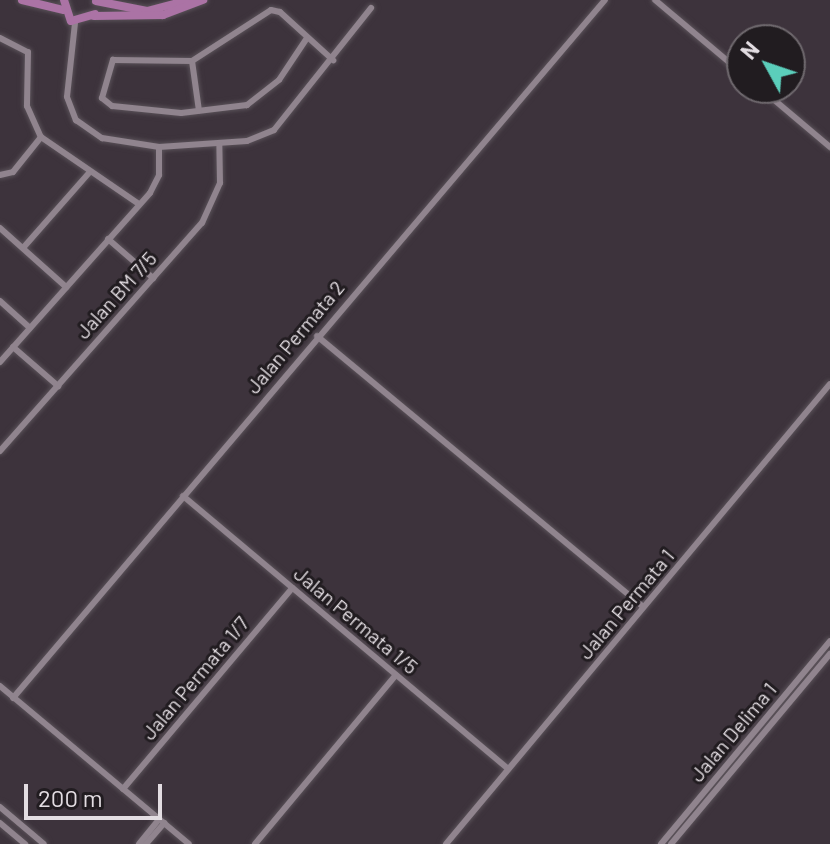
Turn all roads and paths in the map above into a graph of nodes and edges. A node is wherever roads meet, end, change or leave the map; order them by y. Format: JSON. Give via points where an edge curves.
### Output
{"nodes":[{"id":1,"x":22,"y":0,"type":"edge"},
{"id":2,"x":189,"y":0,"type":"edge"},
{"id":3,"x":203,"y":0,"type":"edge"},
{"id":4,"x":605,"y":0,"type":"edge"},
{"id":5,"x":655,"y":0,"type":"edge"},
{"id":6,"x":96,"y":1,"type":"edge"},
{"id":7,"x":64,"y":5,"type":"edge"},
{"id":8,"x":371,"y":8,"type":"dead end"},
{"id":9,"x":94,"y":16,"type":"junction"},
{"id":10,"x":75,"y":23,"type":"junction"},
{"id":11,"x":0,"y":38,"type":"edge"},
{"id":12,"x":307,"y":38,"type":"junction"},
{"id":13,"x":333,"y":60,"type":"junction"},
{"id":14,"x":726,"y":60,"type":"edge"},
{"id":15,"x":192,"y":61,"type":"junction"},
{"id":16,"x":779,"y":104,"type":"edge"},
{"id":17,"x":199,"y":111,"type":"junction"},
{"id":18,"x":41,"y":137,"type":"junction"},
{"id":19,"x":219,"y":144,"type":"junction"},
{"id":20,"x":159,"y":147,"type":"junction"},
{"id":21,"x":830,"y":147,"type":"edge"},
{"id":22,"x":89,"y":173,"type":"junction"},
{"id":23,"x":0,"y":175,"type":"edge"},
{"id":24,"x":139,"y":204,"type":"junction"},
{"id":25,"x":0,"y":229,"type":"edge"},
{"id":26,"x":108,"y":239,"type":"junction"},
{"id":27,"x":23,"y":248,"type":"junction"},
{"id":28,"x":153,"y":278,"type":"junction"},
{"id":29,"x":66,"y":287,"type":"junction"},
{"id":30,"x":0,"y":301,"type":"edge"},
{"id":31,"x":30,"y":328,"type":"junction"},
{"id":32,"x":317,"y":336,"type":"junction"},
{"id":33,"x":13,"y":347,"type":"junction"},
{"id":34,"x":0,"y":362,"type":"edge"},
{"id":35,"x":830,"y":384,"type":"edge"},
{"id":36,"x":58,"y":386,"type":"junction"},
{"id":37,"x":0,"y":451,"type":"edge"},
{"id":38,"x":183,"y":496,"type":"junction"},
{"id":39,"x":292,"y":588,"type":"junction"},
{"id":40,"x":643,"y":607,"type":"junction"},
{"id":41,"x":830,"y":641,"type":"edge"},
{"id":42,"x":830,"y":654,"type":"edge"},
{"id":43,"x":396,"y":675,"type":"junction"},
{"id":44,"x":0,"y":686,"type":"edge"},
{"id":45,"x":13,"y":698,"type":"junction"},
{"id":46,"x":508,"y":769,"type":"junction"},
{"id":47,"x":123,"y":789,"type":"junction"},
{"id":48,"x":0,"y":807,"type":"edge"},
{"id":49,"x":162,"y":821,"type":"junction"},
{"id":50,"x":0,"y":823,"type":"edge"},
{"id":51,"x":15,"y":835,"type":"junction"},
{"id":52,"x":7,"y":844,"type":"edge"},
{"id":53,"x":25,"y":844,"type":"edge"},
{"id":54,"x":44,"y":844,"type":"edge"},
{"id":55,"x":139,"y":844,"type":"edge"},
{"id":56,"x":146,"y":844,"type":"edge"},
{"id":57,"x":189,"y":844,"type":"edge"},
{"id":58,"x":255,"y":844,"type":"edge"},
{"id":59,"x":446,"y":844,"type":"edge"},
{"id":60,"x":661,"y":844,"type":"edge"},
{"id":61,"x":671,"y":844,"type":"edge"}],
"edges":[{"from":1,"to":7,"type":"main road"},
{"from":2,"to":6,"type":"main road","via":[[147,11]]},
{"from":3,"to":9,"type":"main road","via":[[163,15]]},
{"from":4,"to":32,"type":"street","name":"Jalan Permata 2"},
{"from":5,"to":14,"type":"street"},
{"from":6,"to":9,"type":"main road"},
{"from":7,"to":10,"type":"main road"},
{"from":8,"to":13,"type":"street"},
{"from":9,"to":10,"type":"main road"},
{"from":10,"to":20,"type":"street","via":[[67,97],[76,120],[102,138]]},
{"from":11,"to":18,"type":"street","via":[[28,52],[27,106]]},
{"from":12,"to":13,"type":"street"},
{"from":12,"to":15,"type":"street","via":[[271,10]]},
{"from":12,"to":17,"type":"street","via":[[255,102]]},
{"from":13,"to":19,"type":"street","via":[[274,130]]},
{"from":15,"to":17,"type":"street"},
{"from":15,"to":17,"type":"street","via":[[117,58],[104,72],[101,94],[112,106]]},
{"from":16,"to":21,"type":"street"},
{"from":18,"to":22,"type":"street"},
{"from":18,"to":23,"type":"street","via":[[13,172]]},
{"from":19,"to":20,"type":"street"},
{"from":19,"to":28,"type":"street","name":"Jalan BM 7/5","via":[[220,183],[202,223]]},
{"from":20,"to":24,"type":"street","via":[[159,175]]},
{"from":22,"to":24,"type":"street"},
{"from":22,"to":27,"type":"street"},
{"from":24,"to":26,"type":"street"},
{"from":25,"to":27,"type":"street"},
{"from":26,"to":28,"type":"street"},
{"from":26,"to":29,"type":"street"},
{"from":27,"to":29,"type":"street"},
{"from":28,"to":36,"type":"street","name":"Jalan BM 7/5"},
{"from":29,"to":31,"type":"street"},
{"from":30,"to":31,"type":"street"},
{"from":31,"to":33,"type":"street"},
{"from":32,"to":38,"type":"street","name":"Jalan Permata 2"},
{"from":32,"to":40,"type":"street"},
{"from":33,"to":34,"type":"street"},
{"from":33,"to":36,"type":"street"},
{"from":35,"to":40,"type":"street","name":"Jalan Permata 1"},
{"from":36,"to":37,"type":"street","name":"Jalan BM 7/5"},
{"from":38,"to":39,"type":"street","name":"Jalan Permata 1/5"},
{"from":38,"to":45,"type":"street","name":"Jalan Permata 2"},
{"from":39,"to":43,"type":"street","name":"Jalan Permata 1/5"},
{"from":39,"to":47,"type":"street","name":"Jalan Permata 1/7"},
{"from":40,"to":46,"type":"street","name":"Jalan Permata 1"},
{"from":41,"to":60,"type":"street","name":"Jalan Delima 1"},
{"from":42,"to":61,"type":"street","name":"Jalan Delima 1"},
{"from":43,"to":46,"type":"street","name":"Jalan Permata 1/5"},
{"from":43,"to":58,"type":"street"},
{"from":44,"to":45,"type":"street"},
{"from":45,"to":47,"type":"street"},
{"from":46,"to":59,"type":"street","name":"Jalan Permata 1"},
{"from":47,"to":49,"type":"street"},
{"from":48,"to":54,"type":"street"},
{"from":49,"to":55,"type":"street"},
{"from":49,"to":56,"type":"street"},
{"from":49,"to":57,"type":"street"},
{"from":50,"to":51,"type":"street"},
{"from":51,"to":52,"type":"street"},
{"from":51,"to":53,"type":"street"}]}
